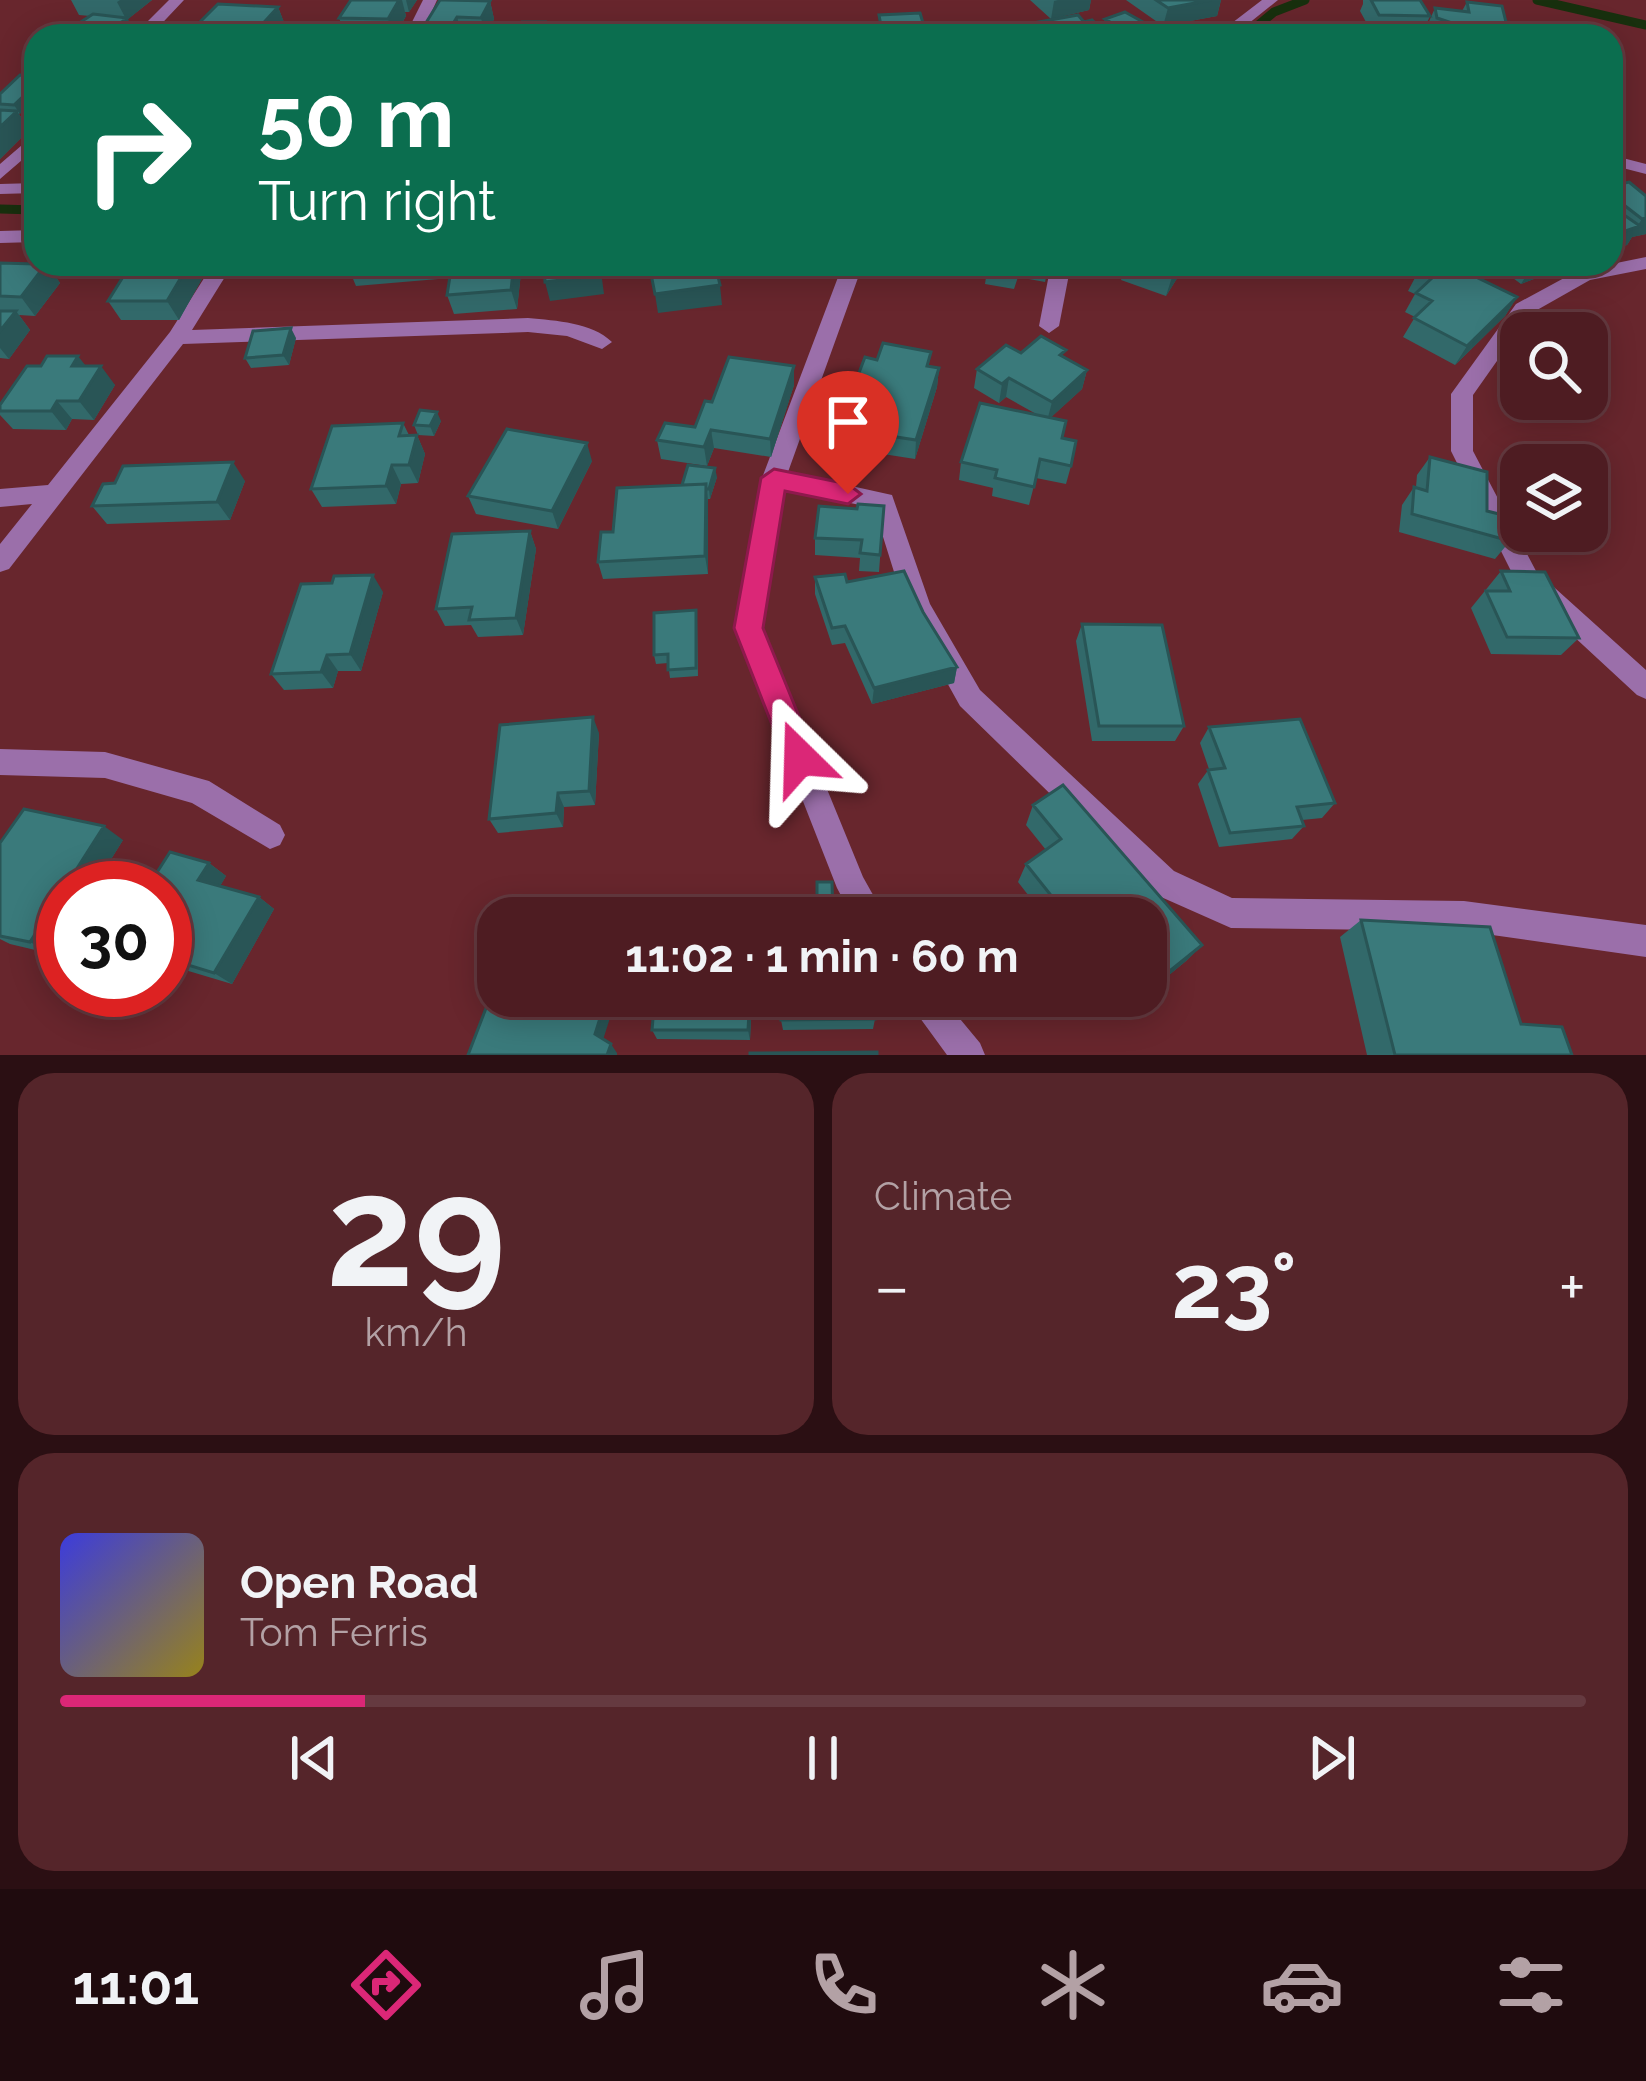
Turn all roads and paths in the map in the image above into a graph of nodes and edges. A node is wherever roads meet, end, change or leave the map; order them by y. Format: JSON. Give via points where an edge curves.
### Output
{"nodes":[{"id":1,"x":177,"y":0,"type":"edge"},
{"id":2,"x":1271,"y":0,"type":"edge"},
{"id":3,"x":152,"y":24,"type":"edge"},
{"id":4,"x":1239,"y":24,"type":"edge"},
{"id":5,"x":24,"y":151,"type":"edge"},
{"id":6,"x":0,"y":174,"type":"edge"},
{"id":7,"x":215,"y":276,"type":"edge"},
{"id":8,"x":849,"y":276,"type":"edge"},
{"id":9,"x":1058,"y":276,"type":"edge"},
{"id":10,"x":1582,"y":276,"type":"edge"},
{"id":11,"x":1048,"y":326,"type":"dead end"},
{"id":12,"x":177,"y":337,"type":"junction"},
{"id":13,"x":602,"y":342,"type":"dead end"},
{"id":14,"x":774,"y":478,"type":"junction"},
{"id":15,"x":53,"y":493,"type":"junction"},
{"id":16,"x":0,"y":498,"type":"edge"},
{"id":17,"x":0,"y":562,"type":"edge"},
{"id":18,"x":1646,"y":687,"type":"edge"},
{"id":19,"x":0,"y":762,"type":"edge"},
{"id":20,"x":270,"y":835,"type":"dead end"},
{"id":21,"x":858,"y":897,"type":"edge"},
{"id":22,"x":1646,"y":941,"type":"edge"},
{"id":23,"x":937,"y":1017,"type":"edge"},
{"id":24,"x":968,"y":1055,"type":"edge"}],
"edges":[{"from":1,"to":3,"type":"street"},
{"from":2,"to":4,"type":"street"},
{"from":5,"to":6,"type":"street"},
{"from":7,"to":12,"type":"street"},
{"from":8,"to":14,"type":"street"},
{"from":9,"to":11,"type":"street"},
{"from":10,"to":18,"type":"street","via":[[1523,309],[1462,394],[1462,452],[1527,578]]},
{"from":12,"to":13,"type":"street","via":[[528,325]]},
{"from":12,"to":15,"type":"street"},
{"from":14,"to":21,"type":"street","via":[[748,628]]},
{"from":14,"to":22,"type":"street","via":[[884,501],[918,608],[970,698],[1163,882],[1232,913],[1464,916]]},
{"from":15,"to":16,"type":"street"},
{"from":15,"to":17,"type":"street"},
{"from":19,"to":20,"type":"street","via":[[124,770],[200,791]]},
{"from":23,"to":24,"type":"street"}]}
